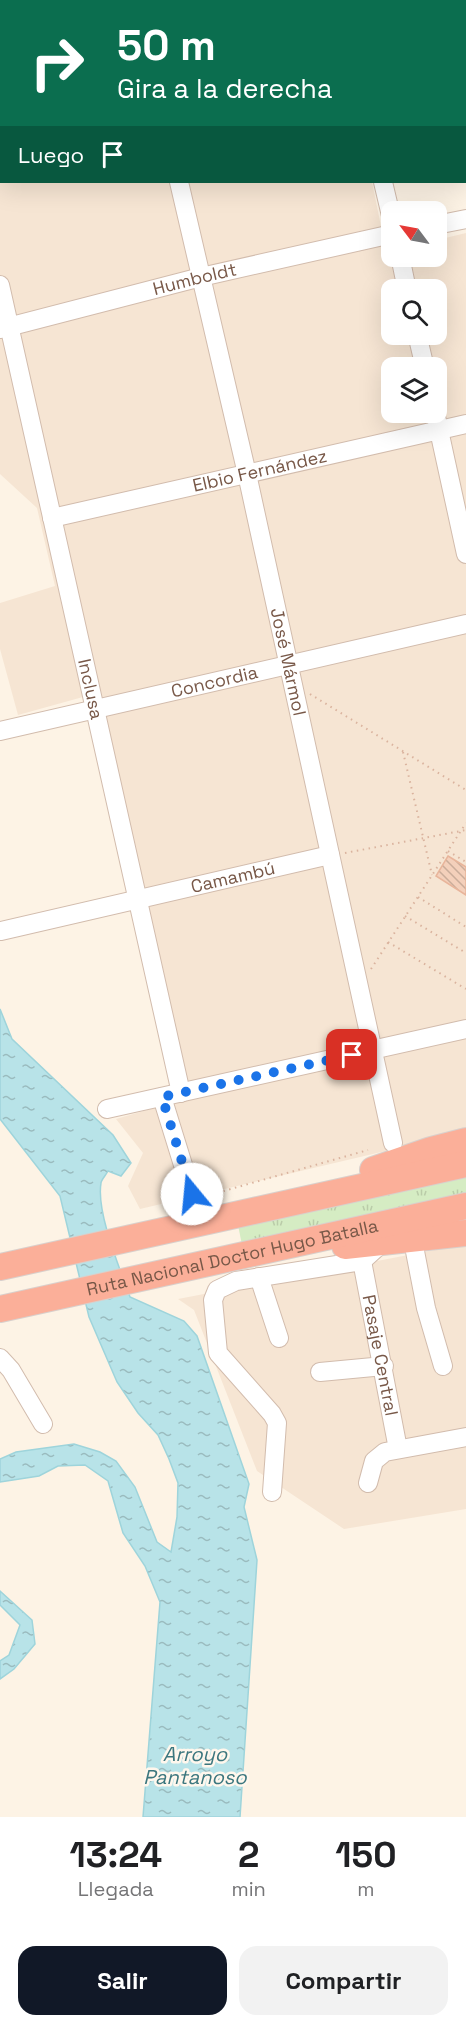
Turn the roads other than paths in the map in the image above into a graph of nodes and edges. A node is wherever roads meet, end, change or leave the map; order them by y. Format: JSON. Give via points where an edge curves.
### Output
{"nodes":[{"id":1,"x":179,"y":183,"type":"edge"},
{"id":2,"x":382,"y":183,"type":"edge"},
{"id":3,"x":387,"y":201,"type":"edge"},
{"id":4,"x":466,"y":219,"type":"edge"},
{"id":5,"x":447,"y":223,"type":"edge"},
{"id":6,"x":381,"y":236,"type":"edge"},
{"id":7,"x":201,"y":277,"type":"junction"},
{"id":8,"x":0,"y":285,"type":"edge"},
{"id":9,"x":5,"y":328,"type":"edge"},
{"id":10,"x":447,"y":422,"type":"edge"},
{"id":11,"x":430,"y":423,"type":"edge"},
{"id":12,"x":437,"y":423,"type":"edge"},
{"id":13,"x":466,"y":424,"type":"edge"},
{"id":14,"x":247,"y":474,"type":"junction"},
{"id":15,"x":52,"y":518,"type":"junction"},
{"id":16,"x":466,"y":554,"type":"edge"},
{"id":17,"x":466,"y":624,"type":"edge"},
{"id":18,"x":288,"y":673,"type":"junction"},
{"id":19,"x":95,"y":708,"type":"junction"},
{"id":20,"x":0,"y":731,"type":"edge"},
{"id":21,"x":330,"y":855,"type":"junction"},
{"id":22,"x":137,"y":898,"type":"junction"},
{"id":23,"x":1,"y":931,"type":"edge"},
{"id":24,"x":466,"y":1029,"type":"edge"},
{"id":25,"x":374,"y":1050,"type":"junction"},
{"id":26,"x":181,"y":1093,"type":"junction"},
{"id":27,"x":162,"y":1097,"type":"junction"},
{"id":28,"x":107,"y":1110,"type":"dead end"},
{"id":29,"x":466,"y":1141,"type":"edge"},
{"id":30,"x":393,"y":1143,"type":"road end"},
{"id":31,"x":466,"y":1164,"type":"edge"},
{"id":32,"x":192,"y":1194,"type":"road end"},
{"id":33,"x":466,"y":1206,"type":"edge"},
{"id":34,"x":243,"y":1212,"type":"junction"},
{"id":35,"x":466,"y":1233,"type":"edge"},
{"id":36,"x":413,"y":1241,"type":"junction"},
{"id":37,"x":382,"y":1244,"type":"junction"},
{"id":38,"x":267,"y":1251,"type":"junction"},
{"id":39,"x":362,"y":1261,"type":"junction"},
{"id":40,"x":0,"y":1267,"type":"edge"},
{"id":41,"x":259,"y":1277,"type":"junction"},
{"id":42,"x":0,"y":1309,"type":"edge"},
{"id":43,"x":279,"y":1338,"type":"dead end"},
{"id":44,"x":0,"y":1358,"type":"edge"},
{"id":45,"x":384,"y":1366,"type":"junction"},
{"id":46,"x":443,"y":1366,"type":"dead end"},
{"id":47,"x":320,"y":1371,"type":"dead end"},
{"id":48,"x":43,"y":1424,"type":"dead end"},
{"id":49,"x":466,"y":1437,"type":"edge"},
{"id":50,"x":398,"y":1449,"type":"junction"},
{"id":51,"x":368,"y":1483,"type":"dead end"},
{"id":52,"x":272,"y":1492,"type":"dead end"}],
"edges":[{"from":1,"to":7,"type":"street","name":"José Mármol"},
{"from":2,"to":3,"type":"street"},
{"from":4,"to":5,"type":"street"},
{"from":6,"to":7,"type":"street","name":"Humboldt"},
{"from":7,"to":9,"type":"street","name":"Humboldt"},
{"from":7,"to":14,"type":"street","name":"José Mármol"},
{"from":8,"to":9,"type":"street","name":"Inclusa"},
{"from":9,"to":15,"type":"street","name":"Inclusa"},
{"from":10,"to":13,"type":"street","name":"Elbio Fernández"},
{"from":11,"to":14,"type":"street","name":"Elbio Fernández"},
{"from":12,"to":16,"type":"street"},
{"from":14,"to":15,"type":"street","name":"Elbio Fernández"},
{"from":14,"to":18,"type":"street","name":"José Mármol"},
{"from":15,"to":19,"type":"street","name":"Inclusa"},
{"from":17,"to":18,"type":"street","name":"Concordia"},
{"from":18,"to":19,"type":"street","name":"Concordia"},
{"from":18,"to":21,"type":"street","name":"José Mármol"},
{"from":19,"to":20,"type":"street","name":"Concordia"},
{"from":19,"to":22,"type":"street","name":"Inclusa"},
{"from":21,"to":22,"type":"street","name":"Camambú"},
{"from":21,"to":25,"type":"street","name":"José Mármol"},
{"from":22,"to":23,"type":"street","name":"Camambú"},
{"from":22,"to":26,"type":"street","name":"Inclusa"},
{"from":24,"to":25,"type":"street"},
{"from":25,"to":26,"type":"street"},
{"from":25,"to":30,"type":"street","name":"José Mármol"},
{"from":26,"to":27,"type":"street"},
{"from":27,"to":28,"type":"street"},
{"from":27,"to":32,"type":"street"},
{"from":29,"to":34,"type":"highway"},
{"from":31,"to":34,"type":"highway"},
{"from":33,"to":38,"type":"highway","name":"Ruta Nacional Doctor Hugo Batalla"},
{"from":34,"to":40,"type":"highway"},
{"from":35,"to":36,"type":"highway"},
{"from":36,"to":37,"type":"highway"},
{"from":36,"to":46,"type":"street"},
{"from":37,"to":38,"type":"highway"},
{"from":37,"to":39,"type":"street"},
{"from":38,"to":42,"type":"highway","name":"Ruta Nacional Doctor Hugo Batalla"},
{"from":39,"to":41,"type":"street"},
{"from":39,"to":45,"type":"street","name":"Pasaje Central"},
{"from":41,"to":43,"type":"street"},
{"from":41,"to":52,"type":"street","via":[[217,1290],[213,1312],[218,1353],[277,1423]]},
{"from":44,"to":48,"type":"street"},
{"from":45,"to":47,"type":"street"},
{"from":45,"to":50,"type":"street","name":"Pasaje Central"},
{"from":49,"to":50,"type":"street"},
{"from":50,"to":51,"type":"street","via":[[385,1452],[374,1461]]}]}
